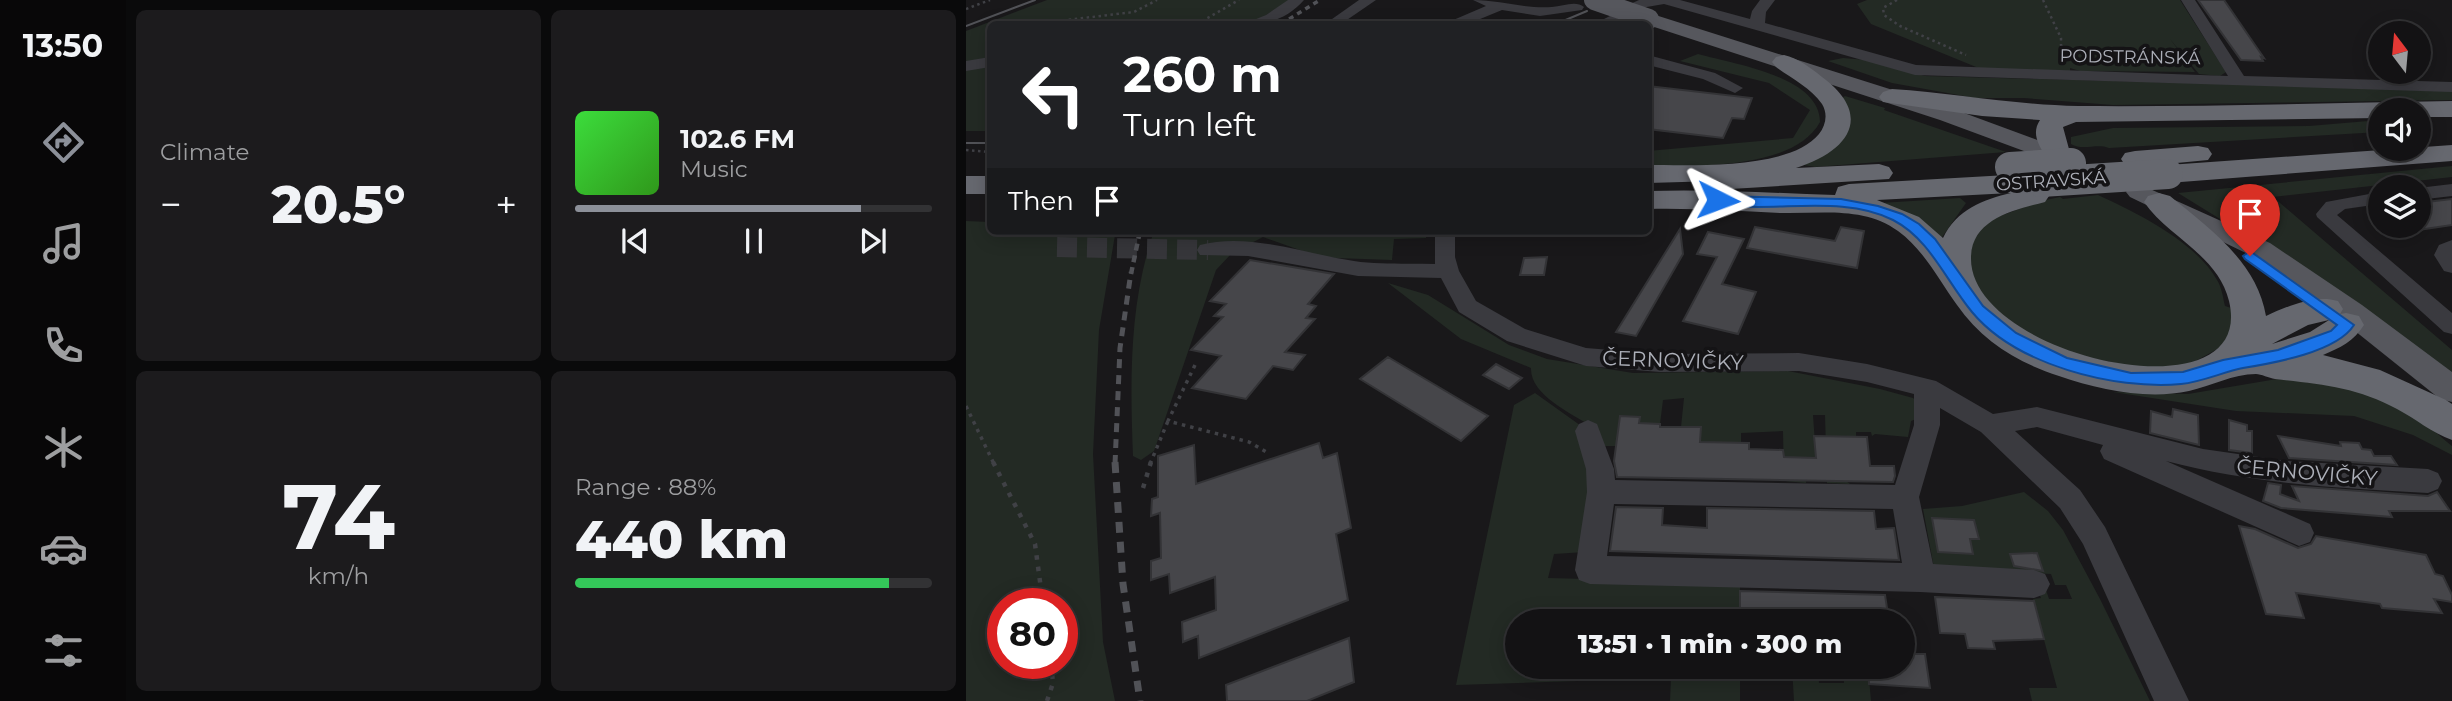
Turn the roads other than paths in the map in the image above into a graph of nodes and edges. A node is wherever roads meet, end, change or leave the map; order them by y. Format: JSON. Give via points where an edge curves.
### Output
{"nodes":[{"id":1,"x":1297,"y":0,"type":"edge"},
{"id":2,"x":1369,"y":0,"type":"edge"},
{"id":3,"x":1480,"y":0,"type":"edge"},
{"id":4,"x":1768,"y":0,"type":"edge"},
{"id":5,"x":2188,"y":0,"type":"edge"},
{"id":6,"x":1502,"y":3,"type":"edge"},
{"id":7,"x":1585,"y":4,"type":"edge"},
{"id":8,"x":1645,"y":6,"type":"edge"},
{"id":9,"x":1261,"y":21,"type":"edge"},
{"id":10,"x":1337,"y":21,"type":"edge"},
{"id":11,"x":1463,"y":21,"type":"edge"},
{"id":12,"x":1757,"y":26,"type":"junction"},
{"id":13,"x":1810,"y":42,"type":"junction"},
{"id":14,"x":1652,"y":61,"type":"edge"},
{"id":15,"x":987,"y":62,"type":"edge"},
{"id":16,"x":1784,"y":62,"type":"junction"},
{"id":17,"x":966,"y":66,"type":"edge"},
{"id":18,"x":2238,"y":79,"type":"junction"},
{"id":19,"x":1833,"y":86,"type":"junction"},
{"id":20,"x":2452,"y":87,"type":"edge"},
{"id":21,"x":1735,"y":88,"type":"dead end"},
{"id":22,"x":1892,"y":97,"type":"junction"},
{"id":23,"x":2452,"y":109,"type":"edge"},
{"id":24,"x":2076,"y":114,"type":"junction"},
{"id":25,"x":2452,"y":134,"type":"edge"},
{"id":26,"x":2431,"y":135,"type":"edge"},
{"id":27,"x":2368,"y":141,"type":"edge"},
{"id":28,"x":2049,"y":149,"type":"joint"},
{"id":29,"x":2452,"y":153,"type":"edge"},
{"id":30,"x":1652,"y":174,"type":"edge"},
{"id":31,"x":1652,"y":182,"type":"edge"},
{"id":32,"x":966,"y":185,"type":"edge"},
{"id":33,"x":987,"y":185,"type":"edge"},
{"id":34,"x":2051,"y":186,"type":"junction"},
{"id":35,"x":2155,"y":189,"type":"junction"},
{"id":36,"x":2452,"y":190,"type":"edge"},
{"id":37,"x":2431,"y":192,"type":"edge"},
{"id":38,"x":1694,"y":199,"type":"junction"},
{"id":39,"x":1652,"y":200,"type":"edge"},
{"id":40,"x":2368,"y":200,"type":"edge"},
{"id":41,"x":966,"y":204,"type":"edge"},
{"id":42,"x":987,"y":204,"type":"edge"},
{"id":43,"x":1445,"y":235,"type":"edge"},
{"id":44,"x":2452,"y":247,"type":"edge"},
{"id":45,"x":1208,"y":250,"type":"tunnel mouth"},
{"id":46,"x":2452,"y":266,"type":"edge"},
{"id":47,"x":1448,"y":271,"type":"junction"},
{"id":48,"x":1959,"y":282,"type":"junction"},
{"id":49,"x":2347,"y":325,"type":"junction"},
{"id":50,"x":2452,"y":326,"type":"edge"},
{"id":51,"x":2234,"y":353,"type":"junction"},
{"id":52,"x":1927,"y":388,"type":"junction"},
{"id":53,"x":2452,"y":390,"type":"edge"},
{"id":54,"x":2452,"y":401,"type":"edge"},
{"id":55,"x":2452,"y":418,"type":"edge"},
{"id":56,"x":2452,"y":424,"type":"edge"},
{"id":57,"x":1990,"y":425,"type":"junction"},
{"id":58,"x":2069,"y":426,"type":"junction"},
{"id":59,"x":1588,"y":431,"type":"dead end"},
{"id":60,"x":2188,"y":456,"type":"junction"},
{"id":61,"x":2428,"y":481,"type":"dead end"},
{"id":62,"x":2197,"y":487,"type":"junction"},
{"id":63,"x":1601,"y":492,"type":"junction"},
{"id":64,"x":1905,"y":497,"type":"junction"},
{"id":65,"x":2299,"y":533,"type":"dead end"},
{"id":66,"x":1920,"y":578,"type":"junction"},
{"id":67,"x":2034,"y":584,"type":"dead end"},
{"id":68,"x":2172,"y":701,"type":"edge"}],
"edges":[{"from":1,"to":9,"type":"street"},
{"from":2,"to":10,"type":"street"},
{"from":3,"to":6,"type":"street"},
{"from":4,"to":12,"type":"street","via":[[1759,11]]},
{"from":5,"to":18,"type":"street"},
{"from":6,"to":7,"type":"street","via":[[1527,12],[1562,12]]},
{"from":6,"to":11,"type":"street"},
{"from":7,"to":8,"type":"main road","bridge":true},
{"from":8,"to":12,"type":"street","name":"PODSTRÁNSKÁ","via":[[1664,0]]},
{"from":8,"to":16,"type":"main road"},
{"from":12,"to":13,"type":"street","name":"PODSTRÁNSKÁ"},
{"from":13,"to":16,"type":"street"},
{"from":13,"to":18,"type":"street","name":"PODSTRÁNSKÁ","via":[[1915,70]]},
{"from":14,"to":21,"type":"street"},
{"from":15,"to":17,"type":"street"},
{"from":16,"to":19,"type":"highway"},
{"from":18,"to":20,"type":"street","name":"PODSTRÁNSKÁ"},
{"from":19,"to":22,"type":"main road"},
{"from":19,"to":30,"type":"highway","via":[[1838,124],[1831,138],[1812,152],[1752,168]]},
{"from":22,"to":24,"type":"highway"},
{"from":22,"to":28,"type":"main road"},
{"from":23,"to":24,"type":"highway"},
{"from":24,"to":28,"type":"highway","via":[[2050,124]]},
{"from":25,"to":26,"type":"highway"},
{"from":27,"to":31,"type":"highway","name":"OSTRAVSKÁ","bridge":true,"via":[[2010,167]]},
{"from":29,"to":35,"type":"highway"},
{"from":32,"to":33,"type":"highway"},
{"from":34,"to":35,"type":"highway","bridge":true},
{"from":34,"to":38,"type":"highway","name":"OSTRAVSKÁ"},
{"from":34,"to":48,"type":"highway","via":[[1979,215],[1965,226],[1954,248]]},
{"from":35,"to":49,"type":"main road"},
{"from":35,"to":51,"type":"highway","via":[[2234,274],[2246,300],[2248,326]]},
{"from":35,"to":53,"type":"main road","via":[[2260,249]]},
{"from":36,"to":37,"type":"street"},
{"from":38,"to":39,"type":"highway","name":"OSTRAVSKÁ"},
{"from":38,"to":48,"type":"highway","via":[[1841,203],[1878,210],[1920,232]]},
{"from":40,"to":50,"type":"street","via":[[2333,206],[2327,217]]},
{"from":41,"to":42,"type":"highway"},
{"from":43,"to":47,"type":"street","name":"ČERNOVIČKY"},
{"from":44,"to":46,"type":"street","via":[[2445,255]]},
{"from":45,"to":47,"type":"street","via":[[1248,249],[1358,269]]},
{"from":47,"to":52,"type":"street","name":"ČERNOVIČKY","via":[[1467,306],[1516,335],[1586,357],[1660,363],[1799,362]]},
{"from":48,"to":51,"type":"highway","via":[[1978,310],[2025,346],[2106,375],[2183,378]]},
{"from":49,"to":51,"type":"highway","via":[[2337,335],[2280,356]]},
{"from":49,"to":54,"type":"main road"},
{"from":49,"to":55,"type":"main road"},
{"from":51,"to":56,"type":"highway","via":[[2353,375],[2413,399]]},
{"from":52,"to":57,"type":"street","name":"ČERNOVIČKY"},
{"from":52,"to":64,"type":"street","via":[[1927,425]]},
{"from":57,"to":58,"type":"street","name":"ČERNOVIČKY","via":[[2037,417]]},
{"from":57,"to":68,"type":"street","name":"ČERNOVIČKY","via":[[2070,499],[2094,536]]},
{"from":58,"to":60,"type":"street","name":"ČERNOVIČKY"},
{"from":58,"to":62,"type":"street","name":"ČERNOVIČKY"},
{"from":59,"to":63,"type":"street","via":[[1600,469]]},
{"from":60,"to":61,"type":"street","name":"ČERNOVIČKY","via":[[2287,473]]},
{"from":60,"to":62,"type":"street","via":[[2196,468]]},
{"from":62,"to":65,"type":"street","name":"ČERNOVIČKY"},
{"from":63,"to":64,"type":"street"},
{"from":63,"to":66,"type":"street","via":[[1590,570]]},
{"from":64,"to":66,"type":"street"},
{"from":66,"to":67,"type":"street"}]}
